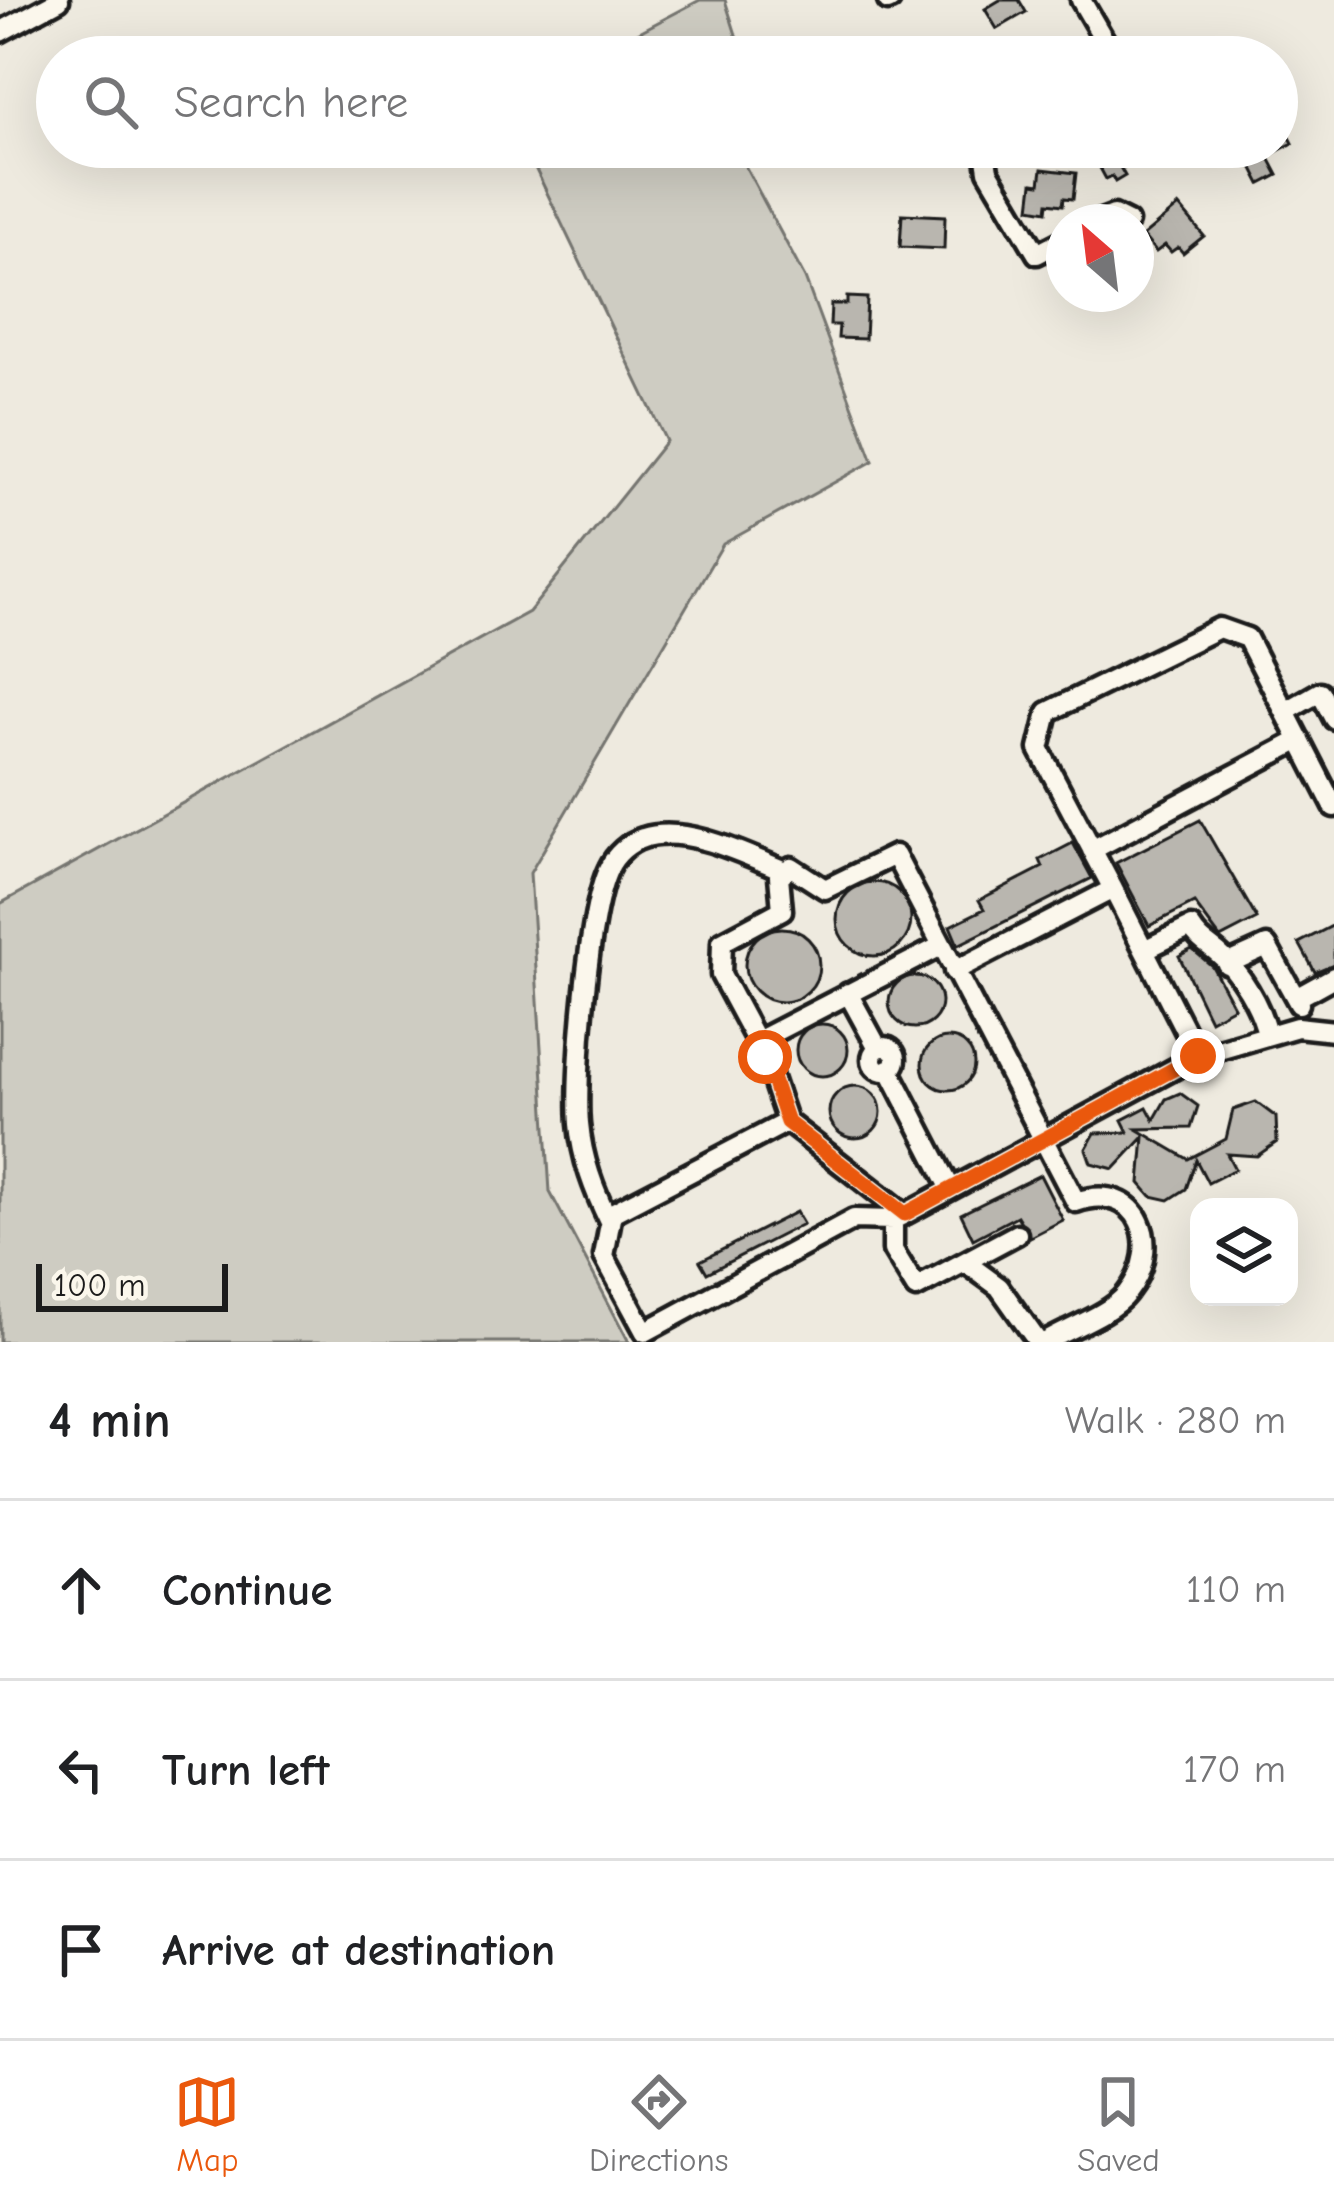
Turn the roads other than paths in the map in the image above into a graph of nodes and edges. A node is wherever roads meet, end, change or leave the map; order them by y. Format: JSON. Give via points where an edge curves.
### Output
{"nodes":[{"id":1,"x":59,"y":0,"type":"edge"},
{"id":2,"x":1081,"y":0,"type":"edge"},
{"id":3,"x":0,"y":32,"type":"edge"},
{"id":4,"x":1101,"y":36,"type":"edge"},
{"id":5,"x":988,"y":168,"type":"edge"},
{"id":6,"x":1046,"y":249,"type":"edge"},
{"id":7,"x":1285,"y":712,"type":"junction"},
{"id":8,"x":1334,"y":719,"type":"edge"},
{"id":9,"x":1300,"y":740,"type":"junction"},
{"id":10,"x":1334,"y":807,"type":"edge"},
{"id":11,"x":1092,"y":850,"type":"junction"},
{"id":12,"x":785,"y":871,"type":"junction"},
{"id":13,"x":1113,"y":889,"type":"junction"},
{"id":14,"x":941,"y":946,"type":"junction"},
{"id":15,"x":1144,"y":950,"type":"junction"},
{"id":16,"x":1227,"y":964,"type":"junction"},
{"id":17,"x":954,"y":971,"type":"junction"},
{"id":18,"x":1334,"y":977,"type":"edge"},
{"id":19,"x":848,"y":993,"type":"junction"},
{"id":20,"x":1297,"y":1001,"type":"junction"},
{"id":21,"x":1261,"y":1006,"type":"junction"},
{"id":22,"x":1308,"y":1029,"type":"junction"},
{"id":23,"x":1334,"y":1031,"type":"edge"},
{"id":24,"x":1268,"y":1034,"type":"junction"},
{"id":25,"x":757,"y":1040,"type":"junction"},
{"id":26,"x":1198,"y":1056,"type":"junction"},
{"id":27,"x":787,"y":1122,"type":"junction"},
{"id":28,"x":1044,"y":1139,"type":"junction"},
{"id":29,"x":951,"y":1189,"type":"junction"},
{"id":30,"x":899,"y":1217,"type":"junction"},
{"id":31,"x":609,"y":1221,"type":"junction"},
{"id":32,"x":1017,"y":1234,"type":"dead end"},
{"id":33,"x":965,"y":1262,"type":"junction"},
{"id":34,"x":645,"y":1337,"type":"edge"},
{"id":35,"x":1042,"y":1342,"type":"edge"}],
"edges":[{"from":1,"to":3,"type":"street"},
{"from":2,"to":4,"type":"street"},
{"from":5,"to":6,"type":"street","via":[[1037,254]]},
{"from":7,"to":8,"type":"street","via":[[1320,692]]},
{"from":7,"to":9,"type":"street"},
{"from":7,"to":11,"type":"street","via":[[1247,638],[1219,628],[1048,712],[1039,749]]},
{"from":9,"to":10,"type":"street"},
{"from":9,"to":11,"type":"street"},
{"from":11,"to":13,"type":"street"},
{"from":12,"to":14,"type":"street","via":[[791,867],[825,889],[895,855]]},
{"from":12,"to":25,"type":"street","via":[[782,910],[722,943],[721,975]]},
{"from":12,"to":31,"type":"street","via":[[663,836],[630,844],[608,868],[589,967],[579,1102],[591,1184]]},
{"from":13,"to":15,"type":"street"},
{"from":13,"to":17,"type":"street"},
{"from":14,"to":17,"type":"street"},
{"from":14,"to":19,"type":"street"},
{"from":15,"to":16,"type":"street","via":[[1191,927]]},
{"from":15,"to":26,"type":"street"},
{"from":16,"to":20,"type":"street","via":[[1267,946]]},
{"from":16,"to":21,"type":"street"},
{"from":17,"to":28,"type":"street"},
{"from":18,"to":20,"type":"street"},
{"from":19,"to":25,"type":"street"},
{"from":19,"to":29,"type":"street","via":[[878,1048],[873,1064],[889,1069]]},
{"from":20,"to":21,"type":"street"},
{"from":20,"to":22,"type":"street"},
{"from":21,"to":24,"type":"street"},
{"from":22,"to":23,"type":"street"},
{"from":22,"to":24,"type":"street"},
{"from":24,"to":26,"type":"street"},
{"from":25,"to":27,"type":"street"},
{"from":26,"to":28,"type":"street"},
{"from":27,"to":30,"type":"street"},
{"from":27,"to":31,"type":"street"},
{"from":28,"to":29,"type":"street"},
{"from":28,"to":35,"type":"street","via":[[1076,1202],[1118,1200],[1138,1212],[1148,1254],[1126,1295]]},
{"from":29,"to":30,"type":"street"},
{"from":30,"to":33,"type":"street","via":[[893,1250],[916,1288]]},
{"from":30,"to":34,"type":"street","via":[[854,1219]]},
{"from":31,"to":34,"type":"street","via":[[604,1256]]},
{"from":32,"to":33,"type":"street"},
{"from":33,"to":35,"type":"street","via":[[999,1287]]}]}
